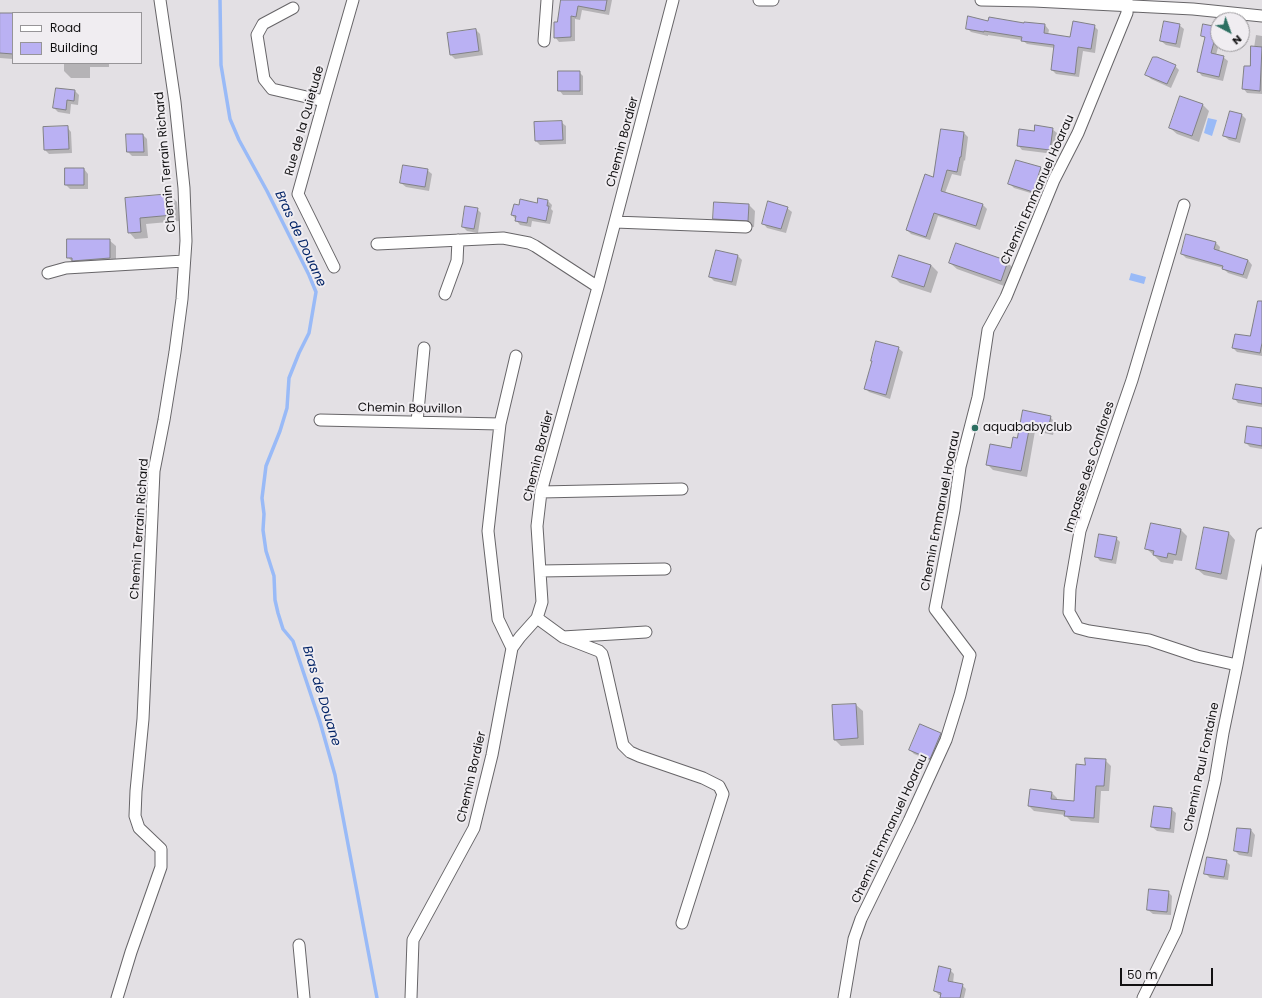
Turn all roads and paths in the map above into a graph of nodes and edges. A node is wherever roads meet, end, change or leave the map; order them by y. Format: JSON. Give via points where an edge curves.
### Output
{"nodes":[{"id":1,"x":160,"y":0,"type":"edge"},
{"id":2,"x":353,"y":0,"type":"edge"},
{"id":3,"x":547,"y":0,"type":"edge"},
{"id":4,"x":673,"y":0,"type":"edge"},
{"id":5,"x":759,"y":0,"type":"edge"},
{"id":6,"x":773,"y":0,"type":"edge"},
{"id":7,"x":981,"y":0,"type":"edge"},
{"id":8,"x":1127,"y":3,"type":"edge"},
{"id":9,"x":293,"y":8,"type":"dead end"},
{"id":10,"x":1262,"y":16,"type":"edge"},
{"id":11,"x":544,"y":41,"type":"dead end"},
{"id":12,"x":324,"y":101,"type":"junction"},
{"id":13,"x":1184,"y":205,"type":"dead end"},
{"id":14,"x":615,"y":222,"type":"junction"},
{"id":15,"x":746,"y":227,"type":"dead end"},
{"id":16,"x":458,"y":240,"type":"junction"},
{"id":17,"x":377,"y":244,"type":"dead end"},
{"id":18,"x":184,"y":261,"type":"junction"},
{"id":19,"x":334,"y":266,"type":"dead end"},
{"id":20,"x":48,"y":273,"type":"dead end"},
{"id":21,"x":598,"y":287,"type":"junction"},
{"id":22,"x":445,"y":294,"type":"dead end"},
{"id":23,"x":424,"y":348,"type":"dead end"},
{"id":24,"x":516,"y":356,"type":"dead end"},
{"id":25,"x":320,"y":420,"type":"dead end"},
{"id":26,"x":417,"y":422,"type":"junction"},
{"id":27,"x":500,"y":424,"type":"junction"},
{"id":28,"x":682,"y":489,"type":"dead end"},
{"id":29,"x":542,"y":492,"type":"junction"},
{"id":30,"x":1262,"y":534,"type":"edge"},
{"id":31,"x":665,"y":569,"type":"dead end"},
{"id":32,"x":540,"y":571,"type":"junction"},
{"id":33,"x":537,"y":618,"type":"junction"},
{"id":34,"x":646,"y":632,"type":"dead end"},
{"id":35,"x":563,"y":637,"type":"junction"},
{"id":36,"x":512,"y":648,"type":"junction"},
{"id":37,"x":1237,"y":665,"type":"junction"},
{"id":38,"x":682,"y":923,"type":"dead end"},
{"id":39,"x":299,"y":945,"type":"dead end"},
{"id":40,"x":117,"y":998,"type":"edge"},
{"id":41,"x":304,"y":998,"type":"edge"},
{"id":42,"x":411,"y":998,"type":"edge"},
{"id":43,"x":844,"y":998,"type":"edge"},
{"id":44,"x":1143,"y":998,"type":"edge"}],
"edges":[{"from":1,"to":18,"type":"street","name":"Chemin Terrain Richard","via":[[176,102],[184,188]]},
{"from":2,"to":12,"type":"street","name":"Rue de la Quietude"},
{"from":3,"to":11,"type":"street"},
{"from":4,"to":14,"type":"street","name":"Chemin Bordier"},
{"from":5,"to":6,"type":"street"},
{"from":7,"to":8,"type":"street"},
{"from":8,"to":10,"type":"street"},
{"from":8,"to":43,"type":"street","name":"Chemin Emmanuel Hoarau","via":[[1127,13],[1078,133],[1054,180],[1006,297],[988,330],[978,397],[960,467],[935,609],[970,655],[946,740],[861,919],[854,939]]},
{"from":9,"to":12,"type":"street","via":[[263,24],[257,35],[264,79],[272,89]]},
{"from":12,"to":19,"type":"street","name":"Rue de la Quietude","via":[[298,194]]},
{"from":13,"to":37,"type":"street","name":"Impasse des Conflores","via":[[1132,380],[1080,531],[1070,589],[1069,612],[1078,628],[1149,640],[1197,656]]},
{"from":14,"to":15,"type":"street"},
{"from":14,"to":21,"type":"street","name":"Chemin Bordier"},
{"from":16,"to":17,"type":"street"},
{"from":16,"to":21,"type":"street","via":[[503,238],[529,243]]},
{"from":16,"to":22,"type":"street","via":[[457,261]]},
{"from":18,"to":20,"type":"street","via":[[66,268]]},
{"from":18,"to":40,"type":"street","name":"Chemin Terrain Richard","via":[[175,352],[154,471],[143,719],[135,816],[139,828],[161,849],[162,867]]},
{"from":21,"to":29,"type":"street","name":"Chemin Bordier"},
{"from":23,"to":26,"type":"street"},
{"from":24,"to":27,"type":"street"},
{"from":25,"to":26,"type":"street","name":"Chemin Bouvillon"},
{"from":26,"to":27,"type":"street","name":"Chemin Bouvillon"},
{"from":27,"to":36,"type":"street","via":[[488,531],[498,619]]},
{"from":28,"to":29,"type":"street"},
{"from":29,"to":32,"type":"street","name":"Chemin Bordier","via":[[537,526]]},
{"from":30,"to":37,"type":"street","name":"Chemin Paul Fontaine"},
{"from":31,"to":32,"type":"street"},
{"from":32,"to":33,"type":"street","name":"Chemin Bordier","via":[[542,602]]},
{"from":33,"to":35,"type":"street"},
{"from":33,"to":36,"type":"street","name":"Chemin Bordier"},
{"from":34,"to":35,"type":"street"},
{"from":35,"to":38,"type":"street","via":[[602,654],[623,745],[630,752],[720,786],[723,794]]},
{"from":36,"to":42,"type":"street","name":"Chemin Bordier","via":[[492,755],[474,828],[413,940]]},
{"from":37,"to":44,"type":"street","name":"Chemin Paul Fontaine","via":[[1215,781],[1176,931]]},
{"from":39,"to":41,"type":"street"}]}
